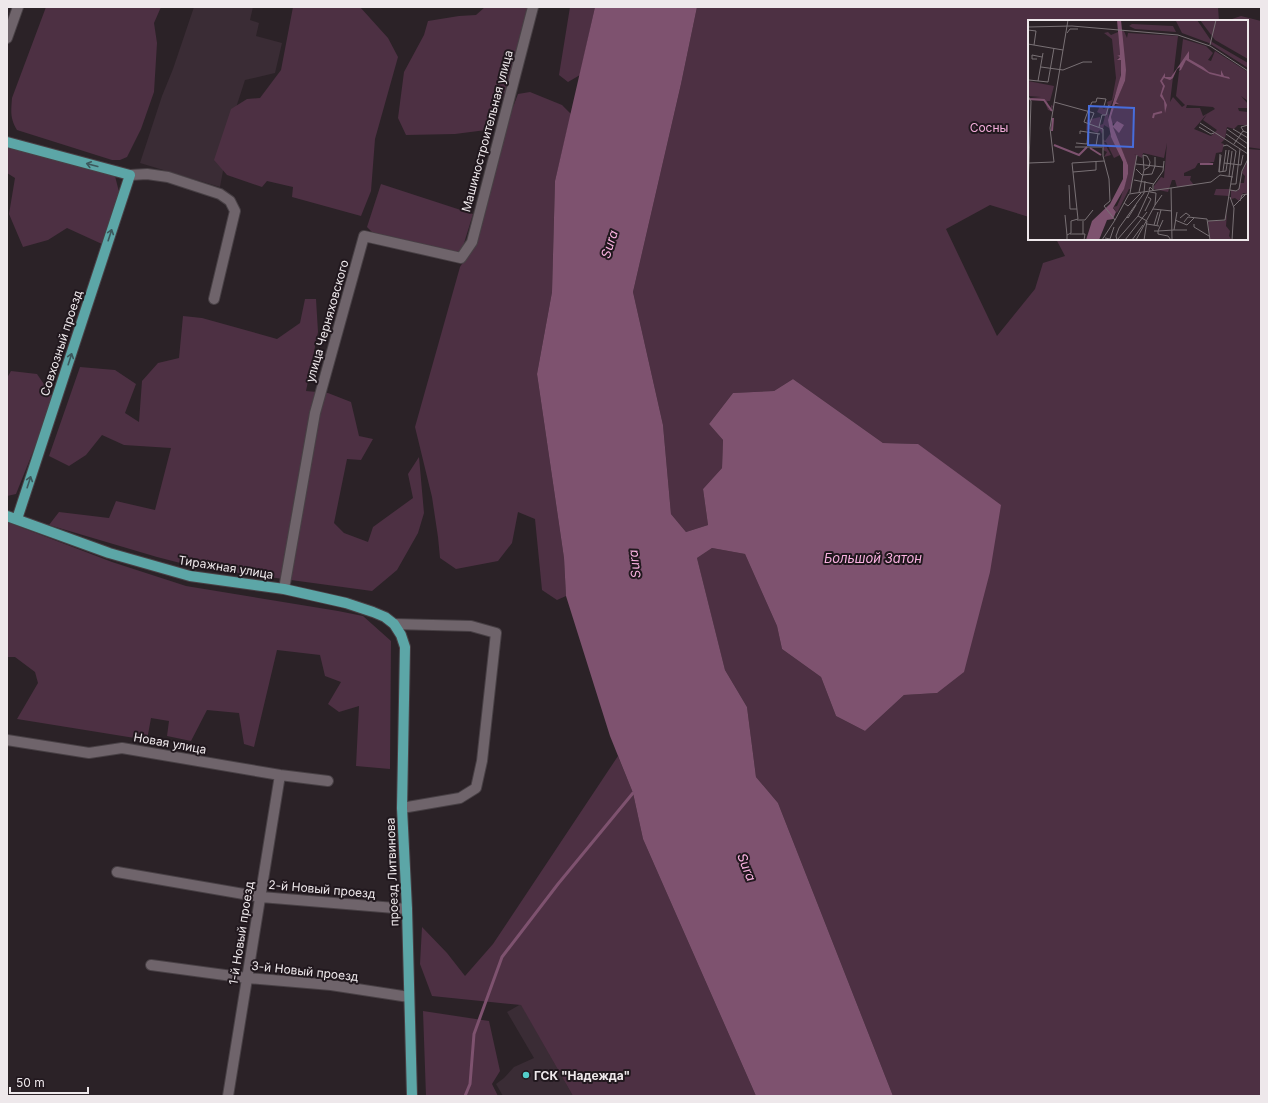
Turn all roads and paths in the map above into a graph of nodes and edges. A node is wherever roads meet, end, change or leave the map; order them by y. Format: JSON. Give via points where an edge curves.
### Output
{"nodes":[{"id":1,"x":18,"y":7,"type":"edge"},
{"id":2,"x":533,"y":7,"type":"edge"},
{"id":3,"x":7,"y":38,"type":"edge"},
{"id":4,"x":7,"y":142,"type":"edge"},
{"id":5,"x":130,"y":175,"type":"junction"},
{"id":6,"x":364,"y":236,"type":"joint"},
{"id":7,"x":214,"y":299,"type":"dead end"},
{"id":8,"x":7,"y":516,"type":"edge"},
{"id":9,"x":17,"y":520,"type":"junction"},
{"id":10,"x":284,"y":589,"type":"junction"},
{"id":11,"x":394,"y":624,"type":"junction"},
{"id":12,"x":7,"y":740,"type":"edge"},
{"id":13,"x":280,"y":775,"type":"junction"},
{"id":14,"x":328,"y":781,"type":"dead end"},
{"id":15,"x":402,"y":808,"type":"junction"},
{"id":16,"x":117,"y":872,"type":"dead end"},
{"id":17,"x":260,"y":897,"type":"junction"},
{"id":18,"x":407,"y":909,"type":"junction"},
{"id":19,"x":151,"y":965,"type":"dead end"},
{"id":20,"x":247,"y":978,"type":"junction"},
{"id":21,"x":409,"y":997,"type":"junction"},
{"id":22,"x":228,"y":1096,"type":"edge"},
{"id":23,"x":412,"y":1096,"type":"edge"}],
"edges":[{"from":1,"to":3,"type":"street"},
{"from":2,"to":6,"type":"street","name":"Машиностроительная улица","via":[[472,242],[461,258]]},
{"from":5,"to":4,"type":"main road","one_way":true},
{"from":5,"to":7,"type":"street","via":[[147,174],[168,178],[220,194],[230,201],[235,211]]},
{"from":9,"to":5,"type":"main road","name":"Совхозный проезд","one_way":true},
{"from":6,"to":10,"type":"street","name":"улица Черняховского","via":[[315,413]]},
{"from":8,"to":9,"type":"main road","name":"Тиражная улица"},
{"from":9,"to":10,"type":"main road","name":"Тиражная улица","via":[[109,554],[190,576]]},
{"from":10,"to":11,"type":"main road","name":"Тиражная улица","via":[[346,603],[385,617]]},
{"from":11,"to":15,"type":"main road","name":"проезд Литвинова","via":[[405,648]]},
{"from":11,"to":15,"type":"street","via":[[471,626],[496,634],[482,761],[476,788],[460,798]]},
{"from":12,"to":13,"type":"street","name":"Новая улица","via":[[88,753],[122,748]]},
{"from":13,"to":14,"type":"street","name":"Новая улица"},
{"from":13,"to":17,"type":"street","name":"1-й Новый проезд"},
{"from":15,"to":18,"type":"main road","name":"проезд Литвинова"},
{"from":16,"to":17,"type":"street","name":"2-й Новый проезд"},
{"from":17,"to":18,"type":"street","name":"2-й Новый проезд"},
{"from":17,"to":20,"type":"street","name":"1-й Новый проезд"},
{"from":18,"to":21,"type":"main road","name":"проезд Литвинова"},
{"from":19,"to":20,"type":"street","name":"3-й Новый проезд"},
{"from":20,"to":21,"type":"street","name":"3-й Новый проезд","via":[[331,985]]},
{"from":20,"to":22,"type":"street","name":"1-й Новый проезд"},
{"from":21,"to":23,"type":"main road","name":"проезд Литвинова"}]}
